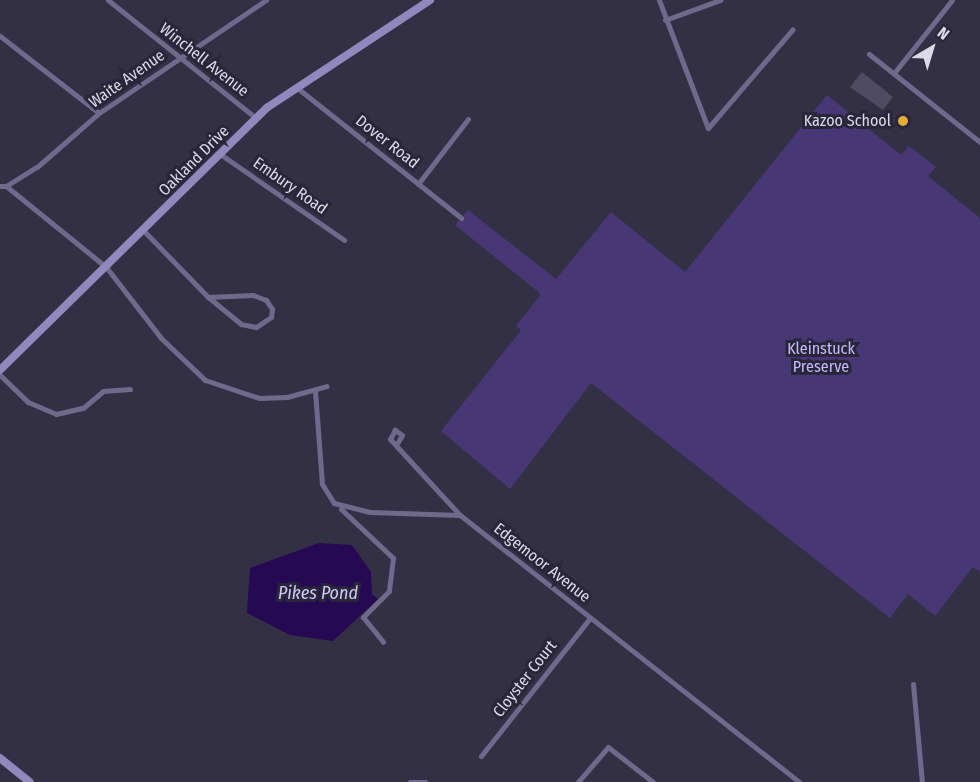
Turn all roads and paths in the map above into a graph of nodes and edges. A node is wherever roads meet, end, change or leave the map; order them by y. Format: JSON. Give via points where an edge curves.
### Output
{"nodes":[{"id":1,"x":108,"y":0,"type":"edge"},
{"id":2,"x":266,"y":0,"type":"edge"},
{"id":3,"x":430,"y":0,"type":"edge"},
{"id":4,"x":659,"y":0,"type":"edge"},
{"id":5,"x":720,"y":0,"type":"edge"},
{"id":6,"x":952,"y":0,"type":"edge"},
{"id":7,"x":665,"y":20,"type":"junction"},
{"id":8,"x":793,"y":29,"type":"dead end"},
{"id":9,"x":0,"y":36,"type":"edge"},
{"id":10,"x":869,"y":54,"type":"dead end"},
{"id":11,"x":181,"y":58,"type":"junction"},
{"id":12,"x":894,"y":73,"type":"junction"},
{"id":13,"x":296,"y":87,"type":"junction"},
{"id":14,"x":99,"y":113,"type":"junction"},
{"id":15,"x":256,"y":118,"type":"junction"},
{"id":16,"x":468,"y":119,"type":"dead end"},
{"id":17,"x":980,"y":142,"type":"edge"},
{"id":18,"x":220,"y":154,"type":"junction"},
{"id":19,"x":418,"y":184,"type":"junction"},
{"id":20,"x":3,"y":186,"type":"edge"},
{"id":21,"x":461,"y":218,"type":"dead end"},
{"id":22,"x":143,"y":230,"type":"junction"},
{"id":23,"x":344,"y":240,"type":"dead end"},
{"id":24,"x":106,"y":267,"type":"junction"},
{"id":25,"x":208,"y":297,"type":"junction"},
{"id":26,"x":0,"y":373,"type":"edge"},
{"id":27,"x":327,"y":386,"type":"dead end"},
{"id":28,"x":130,"y":389,"type":"dead end"},
{"id":29,"x":315,"y":391,"type":"junction"},
{"id":30,"x":398,"y":442,"type":"dead end"},
{"id":31,"x":341,"y":508,"type":"junction"},
{"id":32,"x":460,"y":515,"type":"junction"},
{"id":33,"x":590,"y":618,"type":"junction"},
{"id":34,"x":383,"y":642,"type":"dead end"},
{"id":35,"x":913,"y":684,"type":"dead end"},
{"id":36,"x":481,"y":756,"type":"dead end"},
{"id":37,"x":0,"y":758,"type":"edge"},
{"id":38,"x":30,"y":782,"type":"edge"},
{"id":39,"x":410,"y":782,"type":"edge"},
{"id":40,"x":425,"y":782,"type":"edge"},
{"id":41,"x":578,"y":782,"type":"edge"},
{"id":42,"x":653,"y":782,"type":"edge"},
{"id":43,"x":800,"y":782,"type":"edge"},
{"id":44,"x":922,"y":782,"type":"edge"}],
"edges":[{"from":1,"to":11,"type":"street","name":"Winchell Avenue"},
{"from":2,"to":11,"type":"street","name":"Waite Avenue"},
{"from":3,"to":13,"type":"main road","name":"Oakland Drive"},
{"from":4,"to":7,"type":"street"},
{"from":5,"to":7,"type":"street"},
{"from":6,"to":12,"type":"street"},
{"from":7,"to":8,"type":"street","via":[[708,128]]},
{"from":9,"to":14,"type":"street"},
{"from":10,"to":12,"type":"street"},
{"from":11,"to":14,"type":"street","name":"Waite Avenue"},
{"from":11,"to":15,"type":"street","name":"Winchell Avenue"},
{"from":12,"to":17,"type":"street"},
{"from":13,"to":15,"type":"main road","name":"Oakland Drive"},
{"from":13,"to":19,"type":"street","name":"Dover Road"},
{"from":14,"to":20,"type":"street","name":"Waite Avenue","via":[[37,167]]},
{"from":15,"to":18,"type":"main road","name":"Oakland Drive"},
{"from":16,"to":19,"type":"street"},
{"from":18,"to":22,"type":"main road","name":"Oakland Drive"},
{"from":18,"to":23,"type":"street","name":"Embury Road"},
{"from":19,"to":21,"type":"street","name":"Dover Road"},
{"from":20,"to":24,"type":"street"},
{"from":22,"to":24,"type":"main road","name":"Oakland Drive"},
{"from":22,"to":25,"type":"street"},
{"from":24,"to":26,"type":"main road","name":"Oakland Drive"},
{"from":24,"to":29,"type":"street","via":[[161,338],[205,380],[252,397]]},
{"from":25,"to":25,"type":"street","via":[[253,295],[266,300],[271,317],[256,327],[241,324]]},
{"from":26,"to":28,"type":"street","via":[[27,402],[56,414],[83,408],[103,391]]},
{"from":27,"to":29,"type":"street"},
{"from":29,"to":31,"type":"street","via":[[322,484]]},
{"from":30,"to":32,"type":"street","name":"Edgemoor Avenue","via":[[433,491]]},
{"from":31,"to":32,"type":"street"},
{"from":31,"to":34,"type":"street","via":[[393,558],[389,591],[363,618]]},
{"from":32,"to":33,"type":"street","name":"Edgemoor Avenue"},
{"from":33,"to":36,"type":"street","name":"Cloyster Court"},
{"from":33,"to":43,"type":"street","name":"Edgemoor Avenue"},
{"from":35,"to":44,"type":"street"},
{"from":37,"to":38,"type":"main road"},
{"from":39,"to":40,"type":"street"},
{"from":41,"to":42,"type":"street","via":[[608,747]]}]}
